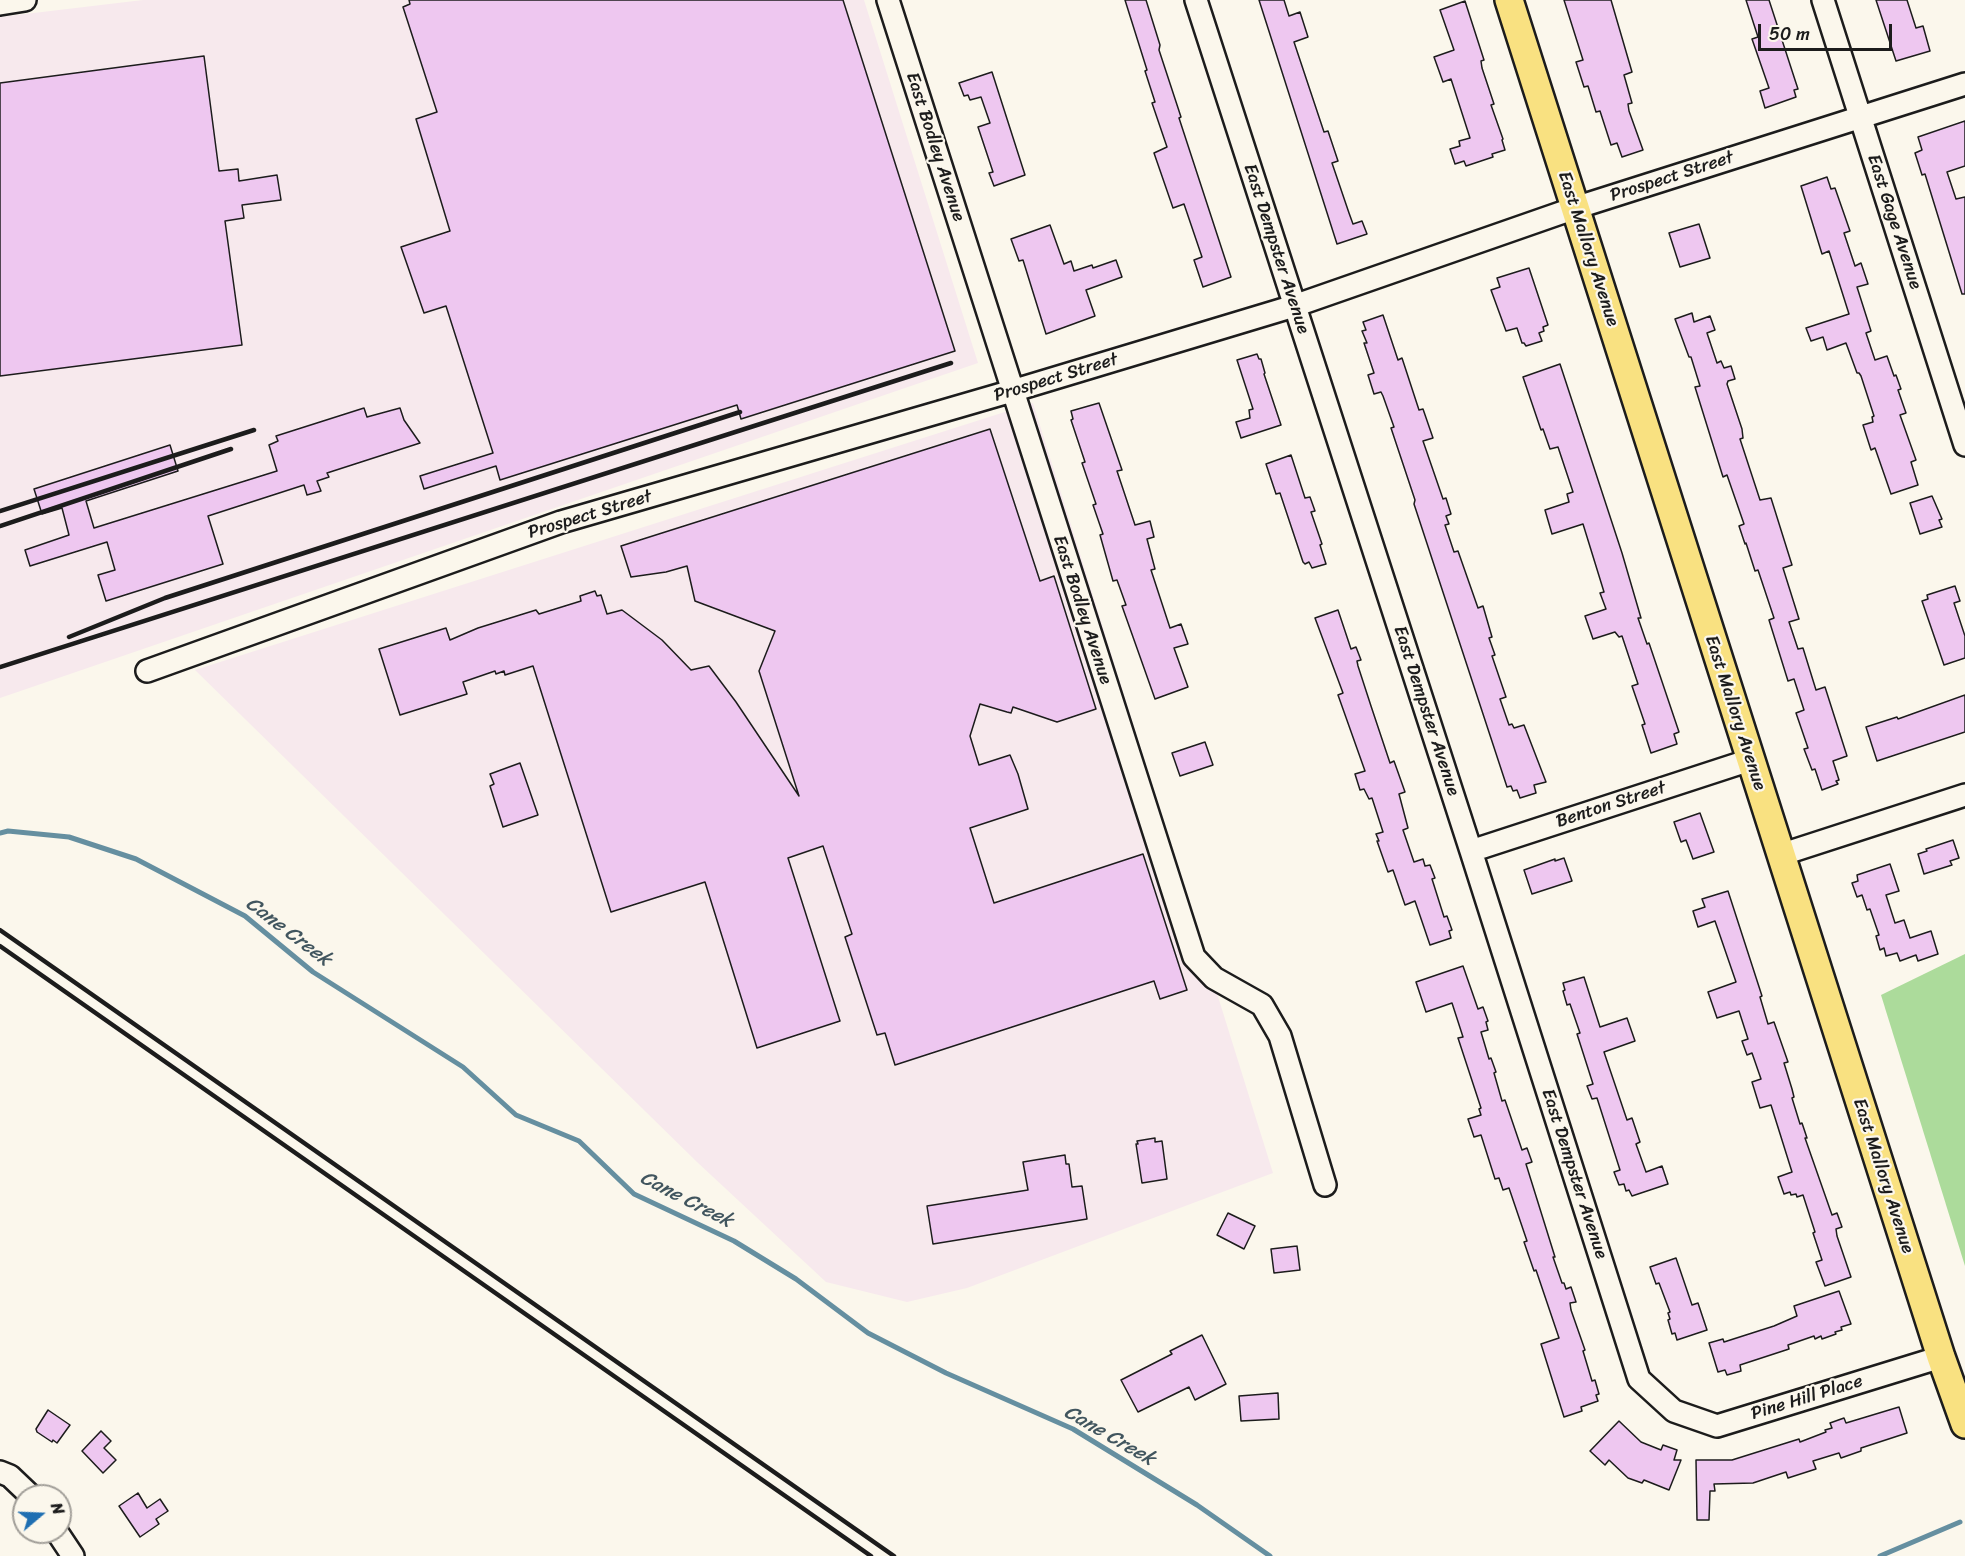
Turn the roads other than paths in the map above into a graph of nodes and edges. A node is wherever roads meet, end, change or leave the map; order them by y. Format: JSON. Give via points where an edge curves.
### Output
{"nodes":[{"id":1,"x":25,"y":0,"type":"edge"},
{"id":2,"x":888,"y":0,"type":"edge"},
{"id":3,"x":1196,"y":0,"type":"edge"},
{"id":4,"x":1509,"y":0,"type":"edge"},
{"id":5,"x":1823,"y":0,"type":"edge"},
{"id":6,"x":0,"y":4,"type":"edge"},
{"id":7,"x":1965,"y":84,"type":"edge"},
{"id":8,"x":1861,"y":117,"type":"junction"},
{"id":9,"x":1575,"y":208,"type":"junction"},
{"id":10,"x":1294,"y":306,"type":"junction"},
{"id":11,"x":1012,"y":391,"type":"junction"},
{"id":12,"x":1965,"y":445,"type":"edge"},
{"id":13,"x":147,"y":671,"type":"dead end"},
{"id":14,"x":1750,"y":760,"type":"junction"},
{"id":15,"x":1965,"y":795,"type":"edge"},
{"id":16,"x":1471,"y":850,"type":"junction"},
{"id":17,"x":1780,"y":855,"type":"junction"},
{"id":18,"x":1325,"y":1185,"type":"dead end"},
{"id":19,"x":1941,"y":1357,"type":"junction"},
{"id":20,"x":1674,"y":1411,"type":"joint"},
{"id":21,"x":1965,"y":1424,"type":"edge"},
{"id":22,"x":0,"y":1472,"type":"edge"},
{"id":23,"x":18,"y":1484,"type":"edge"}],
"edges":[{"from":1,"to":6,"type":"street"},
{"from":2,"to":11,"type":"street","name":"East Bodley Avenue"},
{"from":3,"to":10,"type":"street","name":"East Dempster Avenue"},
{"from":4,"to":9,"type":"main road","name":"East Mallory Avenue"},
{"from":5,"to":8,"type":"street","name":"East Gage Avenue"},
{"from":7,"to":8,"type":"street","name":"Prospect Street"},
{"from":8,"to":9,"type":"street","name":"Prospect Street"},
{"from":8,"to":12,"type":"street","name":"East Gage Avenue"},
{"from":9,"to":10,"type":"street","name":"Prospect Street"},
{"from":9,"to":14,"type":"main road","name":"East Mallory Avenue"},
{"from":10,"to":11,"type":"street","name":"Prospect Street"},
{"from":10,"to":16,"type":"street","name":"East Dempster Avenue"},
{"from":11,"to":13,"type":"street","name":"Prospect Street","via":[[561,522]]},
{"from":11,"to":18,"type":"street","name":"East Bodley Avenue","via":[[1194,957],[1214,978],[1262,1005],[1280,1036]]},
{"from":14,"to":16,"type":"street","name":"Benton Street"},
{"from":14,"to":17,"type":"main road","name":"East Mallory Avenue"},
{"from":15,"to":17,"type":"street"},
{"from":16,"to":20,"type":"street","name":"East Dempster Avenue","via":[[1639,1379]]},
{"from":17,"to":19,"type":"main road","name":"East Mallory Avenue"},
{"from":19,"to":20,"type":"street","name":"Pine Hill Place","via":[[1717,1426]]},
{"from":19,"to":21,"type":"main road","name":"East Mallory Avenue"},
{"from":22,"to":23,"type":"street"}]}
